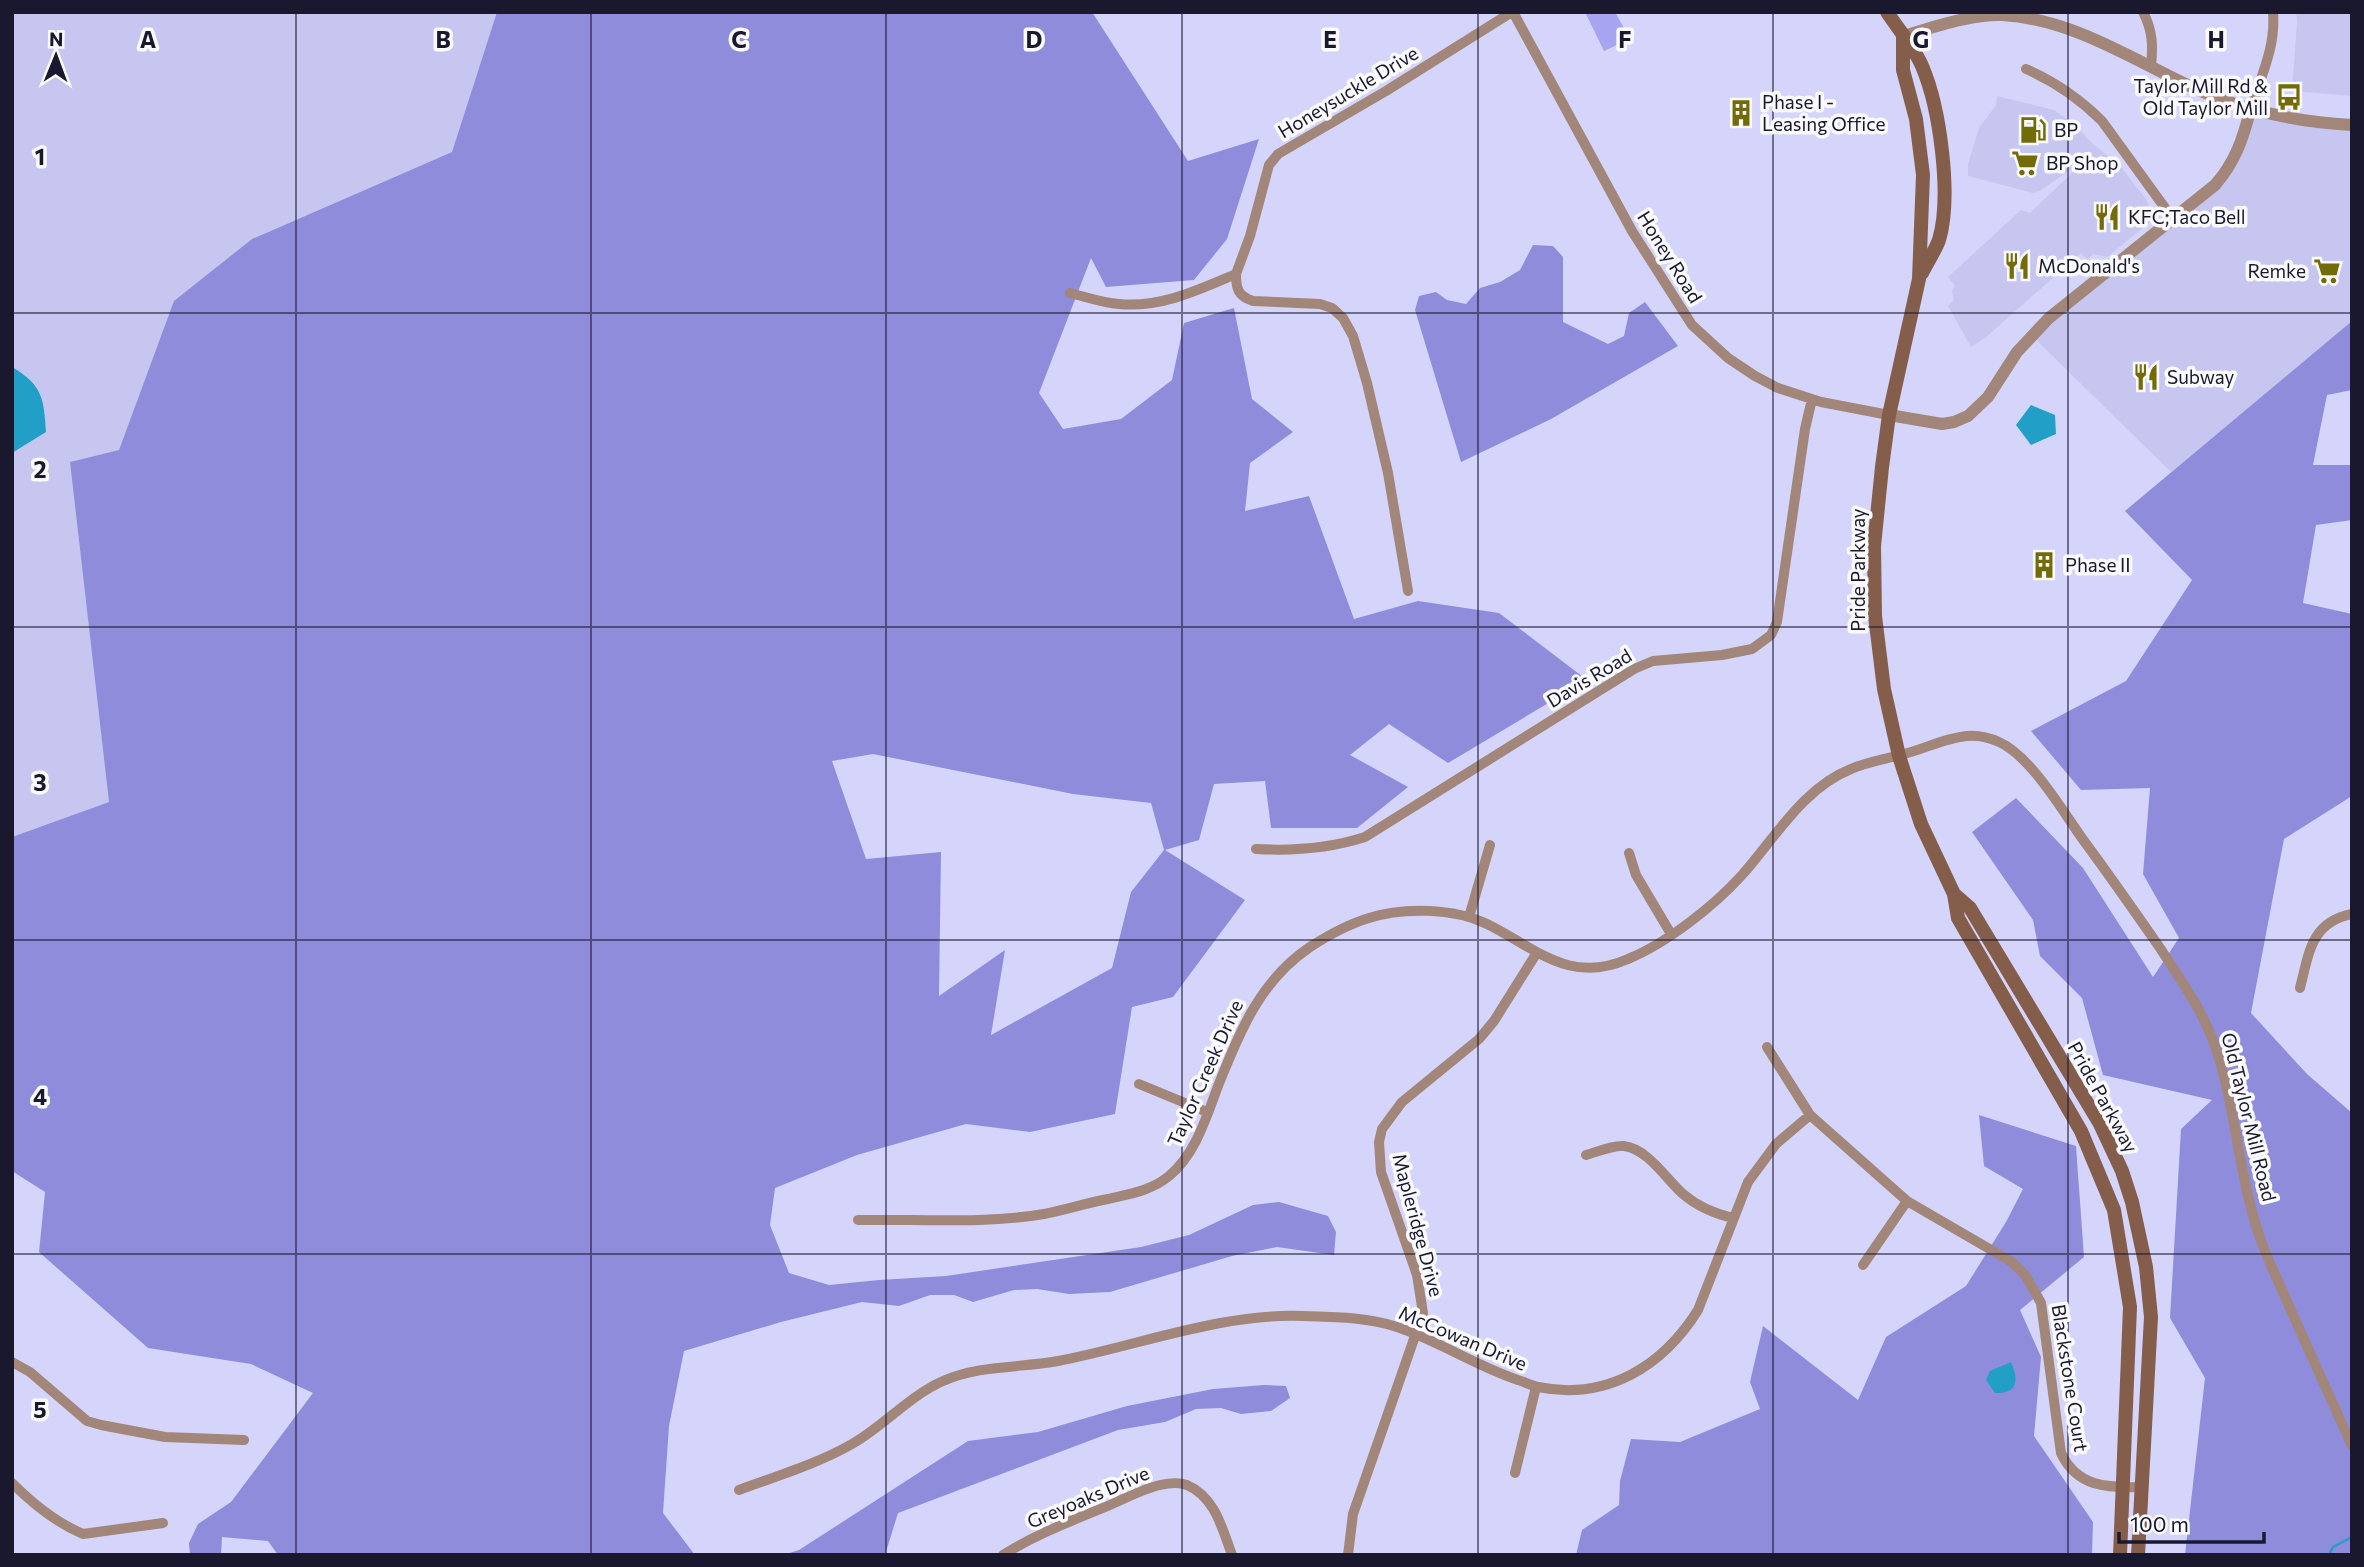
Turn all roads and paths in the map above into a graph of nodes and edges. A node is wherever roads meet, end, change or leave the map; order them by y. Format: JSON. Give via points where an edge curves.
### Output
{"nodes":[{"id":1,"x":1512,"y":12,"type":"edge"},
{"id":2,"x":1887,"y":12,"type":"edge"},
{"id":3,"x":2143,"y":12,"type":"edge"},
{"id":4,"x":2273,"y":12,"type":"edge"},
{"id":5,"x":1903,"y":36,"type":"junction"},
{"id":6,"x":2151,"y":66,"type":"junction"},
{"id":7,"x":2026,"y":69,"type":"dead end"},
{"id":8,"x":2251,"y":107,"type":"junction"},
{"id":9,"x":2352,"y":125,"type":"edge"},
{"id":10,"x":2174,"y":219,"type":"junction"},
{"id":11,"x":1236,"y":274,"type":"junction"},
{"id":12,"x":1919,"y":279,"type":"junction"},
{"id":13,"x":1070,"y":293,"type":"dead end"},
{"id":14,"x":1812,"y":399,"type":"junction"},
{"id":15,"x":1889,"y":415,"type":"junction"},
{"id":16,"x":1408,"y":591,"type":"dead end"},
{"id":17,"x":1899,"y":756,"type":"junction"},
{"id":18,"x":1490,"y":845,"type":"dead end"},
{"id":19,"x":1256,"y":849,"type":"dead end"},
{"id":20,"x":1629,"y":853,"type":"dead end"},
{"id":21,"x":1954,"y":894,"type":"junction"},
{"id":22,"x":2352,"y":914,"type":"edge"},
{"id":23,"x":1469,"y":917,"type":"junction"},
{"id":24,"x":1671,"y":933,"type":"junction"},
{"id":25,"x":1536,"y":954,"type":"junction"},
{"id":26,"x":2300,"y":988,"type":"dead end"},
{"id":27,"x":1767,"y":1047,"type":"dead end"},
{"id":28,"x":1139,"y":1084,"type":"dead end"},
{"id":29,"x":1207,"y":1112,"type":"junction"},
{"id":30,"x":1810,"y":1115,"type":"junction"},
{"id":31,"x":1586,"y":1154,"type":"dead end"},
{"id":32,"x":1907,"y":1201,"type":"junction"},
{"id":33,"x":1733,"y":1218,"type":"junction"},
{"id":34,"x":858,"y":1220,"type":"dead end"},
{"id":35,"x":1863,"y":1265,"type":"dead end"},
{"id":36,"x":1417,"y":1334,"type":"junction"},
{"id":37,"x":12,"y":1362,"type":"edge"},
{"id":38,"x":1536,"y":1387,"type":"junction"},
{"id":39,"x":244,"y":1440,"type":"dead end"},
{"id":40,"x":2352,"y":1446,"type":"edge"},
{"id":41,"x":1515,"y":1472,"type":"dead end"},
{"id":42,"x":12,"y":1483,"type":"edge"},
{"id":43,"x":2141,"y":1487,"type":"junction"},
{"id":44,"x":2123,"y":1488,"type":"junction"},
{"id":45,"x":739,"y":1490,"type":"dead end"},
{"id":46,"x":163,"y":1523,"type":"dead end"},
{"id":47,"x":1003,"y":1555,"type":"edge"},
{"id":48,"x":1232,"y":1555,"type":"edge"},
{"id":49,"x":1349,"y":1555,"type":"edge"},
{"id":50,"x":2120,"y":1555,"type":"edge"},
{"id":51,"x":2138,"y":1555,"type":"edge"}],
"edges":[{"from":1,"to":11,"type":"street","name":"Honeysuckle Drive","via":[[1278,154],[1269,165]]},
{"from":1,"to":14,"type":"street","name":"Honey Road","via":[[1632,231],[1692,325],[1755,376]]},
{"from":2,"to":5,"type":"main road"},
{"from":3,"to":6,"type":"street","via":[[2151,26]]},
{"from":4,"to":8,"type":"street","via":[[2272,50]]},
{"from":5,"to":6,"type":"street","via":[[1999,15],[2029,18],[2082,32]]},
{"from":5,"to":12,"type":"main road","name":"Pride Parkway","via":[[1903,70],[1916,119],[1923,175]]},
{"from":5,"to":12,"type":"main road","name":"Pride Parkway","via":[[1921,64],[1930,90],[1943,171],[1939,240]]},
{"from":6,"to":8,"type":"street","via":[[2199,91]]},
{"from":7,"to":10,"type":"street","via":[[2052,80],[2097,116]]},
{"from":8,"to":9,"type":"street","via":[[2292,119]]},
{"from":8,"to":10,"type":"street","via":[[2242,141],[2226,173]]},
{"from":10,"to":15,"type":"street","via":[[2031,335],[1988,397],[1968,416],[1942,424]]},
{"from":11,"to":13,"type":"street","via":[[1195,292],[1147,305]]},
{"from":11,"to":16,"type":"street","via":[[1238,293],[1244,298],[1332,308],[1353,336],[1388,473]]},
{"from":12,"to":15,"type":"main road","name":"Pride Parkway"},
{"from":14,"to":15,"type":"street","name":"Honey Road"},
{"from":14,"to":19,"type":"street","name":"Davis Road","via":[[1777,622],[1770,635],[1752,649],[1653,661],[1634,669],[1365,837],[1307,848]]},
{"from":15,"to":17,"type":"main road","name":"Pride Parkway","via":[[1874,580],[1879,657]]},
{"from":17,"to":21,"type":"main road","name":"Pride Parkway","via":[[1921,824]]},
{"from":17,"to":24,"type":"street","name":"Taylor Creek Drive","via":[[1850,769],[1820,787],[1730,888]]},
{"from":17,"to":40,"type":"street","name":"Old Taylor Mill Road","via":[[1968,736],[2003,743],[2016,753],[2107,872],[2186,987],[2215,1047],[2260,1240]]},
{"from":18,"to":23,"type":"street"},
{"from":20,"to":24,"type":"street","via":[[1636,875]]},
{"from":21,"to":43,"type":"main road","name":"Pride Parkway","via":[[1970,908],[2094,1112],[2132,1202],[2151,1317]]},
{"from":21,"to":44,"type":"main road","name":"Pride Parkway","via":[[1958,918],[2081,1131],[2115,1210],[2130,1307]]},
{"from":22,"to":26,"type":"street","via":[[2321,928],[2308,954]]},
{"from":23,"to":25,"type":"street","name":"Taylor Creek Drive"},
{"from":23,"to":29,"type":"street","name":"Taylor Creek Drive","via":[[1419,912],[1372,917],[1313,945],[1290,962],[1256,1002]]},
{"from":24,"to":25,"type":"street","name":"Taylor Creek Drive","via":[[1610,966],[1570,967]]},
{"from":25,"to":36,"type":"street","name":"Mapleridge Drive","via":[[1479,1039],[1402,1102],[1382,1129],[1381,1172],[1421,1291],[1423,1313]]},
{"from":27,"to":30,"type":"street","name":"Blackstone Court"},
{"from":28,"to":29,"type":"street"},
{"from":29,"to":34,"type":"street","name":"Taylor Creek Drive","via":[[1187,1157],[1172,1174],[1133,1194],[1002,1218]]},
{"from":30,"to":32,"type":"street","name":"Blackstone Court"},
{"from":30,"to":33,"type":"street","name":"McCowan Drive","via":[[1761,1162]]},
{"from":31,"to":33,"type":"street","via":[[1630,1148],[1685,1196]]},
{"from":32,"to":35,"type":"street"},
{"from":32,"to":44,"type":"street","name":"Blackstone Court","via":[[2012,1262],[2026,1276],[2041,1303],[2061,1453],[2082,1479]]},
{"from":33,"to":38,"type":"street","name":"McCowan Drive","via":[[1698,1310],[1663,1355],[1611,1383],[1580,1389]]},
{"from":36,"to":38,"type":"street","name":"McCowan Drive"},
{"from":36,"to":45,"type":"street","name":"McCowan Drive","via":[[1363,1320],[1264,1317],[1057,1361],[966,1373],[926,1390],[853,1443]]},
{"from":36,"to":49,"type":"street","name":"Mapleridge Drive","via":[[1356,1504]]},
{"from":37,"to":39,"type":"street","via":[[94,1423],[154,1436]]},
{"from":38,"to":41,"type":"street"},
{"from":42,"to":46,"type":"street","via":[[83,1534]]},
{"from":43,"to":44,"type":"street","name":"Blackstone Court"},
{"from":43,"to":51,"type":"main road","name":"Pride Parkway"},
{"from":44,"to":50,"type":"main road","name":"Pride Parkway"},
{"from":47,"to":48,"type":"street","name":"Greyoaks Drive","via":[[1153,1487],[1180,1483],[1206,1497],[1214,1508]]}]}
